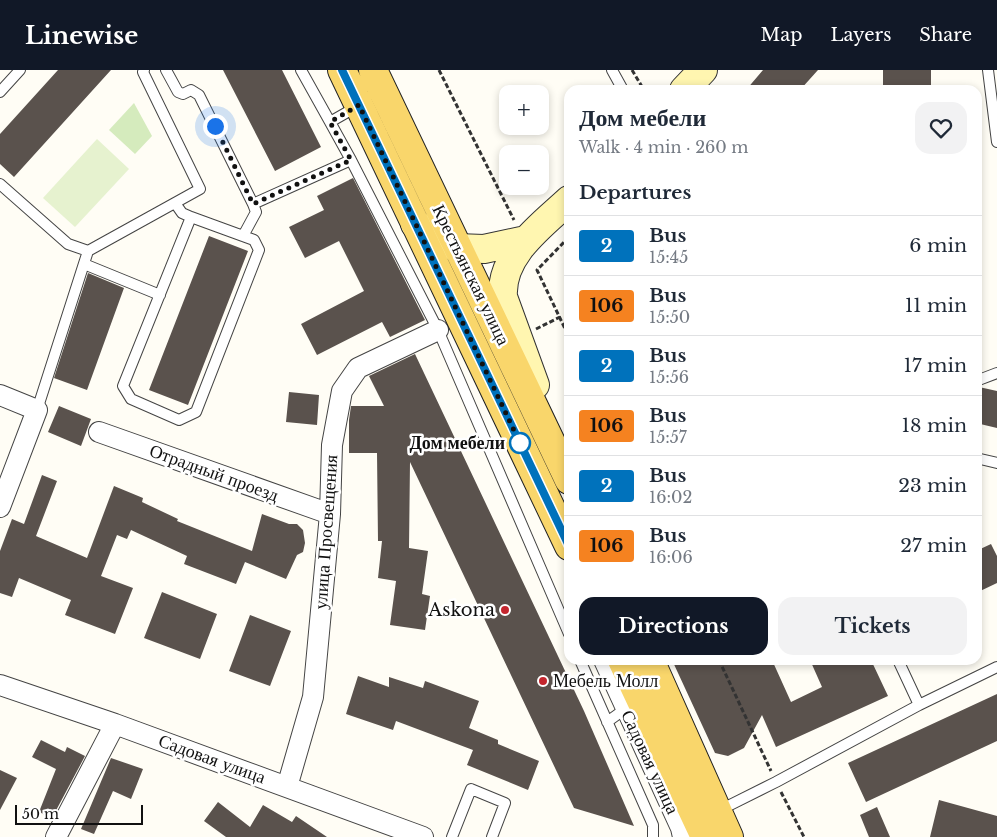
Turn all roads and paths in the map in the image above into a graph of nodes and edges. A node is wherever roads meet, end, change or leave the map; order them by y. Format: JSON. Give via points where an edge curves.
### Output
{"nodes":[{"id":1,"x":20,"y":70,"type":"edge"},
{"id":2,"x":144,"y":70,"type":"edge"},
{"id":3,"x":166,"y":70,"type":"edge"},
{"id":4,"x":301,"y":70,"type":"edge"},
{"id":5,"x":342,"y":70,"type":"edge"},
{"id":6,"x":373,"y":70,"type":"edge"},
{"id":7,"x":439,"y":70,"type":"edge"},
{"id":8,"x":612,"y":70,"type":"edge"},
{"id":9,"x":632,"y":70,"type":"edge"},
{"id":10,"x":988,"y":70,"type":"edge"},
{"id":11,"x":620,"y":85,"type":"edge"},
{"id":12,"x":641,"y":85,"type":"edge"},
{"id":13,"x":0,"y":92,"type":"edge"},
{"id":14,"x":359,"y":105,"type":"junction"},
{"id":15,"x":995,"y":118,"type":"edge"},
{"id":16,"x":330,"y":122,"type":"junction"},
{"id":17,"x":997,"y":142,"type":"edge"},
{"id":18,"x":351,"y":160,"type":"junction"},
{"id":19,"x":0,"y":184,"type":"edge"},
{"id":20,"x":175,"y":202,"type":"junction"},
{"id":21,"x":564,"y":203,"type":"edge"},
{"id":22,"x":253,"y":204,"type":"junction"},
{"id":23,"x":192,"y":217,"type":"junction"},
{"id":24,"x":416,"y":224,"type":"junction"},
{"id":25,"x":521,"y":233,"type":"junction"},
{"id":26,"x":243,"y":236,"type":"junction"},
{"id":27,"x":564,"y":242,"type":"edge"},
{"id":28,"x":457,"y":248,"type":"junction"},
{"id":29,"x":88,"y":250,"type":"junction"},
{"id":30,"x":84,"y":264,"type":"junction"},
{"id":31,"x":160,"y":294,"type":"junction"},
{"id":32,"x":564,"y":327,"type":"edge"},
{"id":33,"x":438,"y":330,"type":"junction"},
{"id":34,"x":997,"y":373,"type":"edge"},
{"id":35,"x":982,"y":379,"type":"edge"},
{"id":36,"x":0,"y":395,"type":"edge"},
{"id":37,"x":37,"y":410,"type":"junction"},
{"id":38,"x":99,"y":432,"type":"dead end"},
{"id":39,"x":548,"y":435,"type":"junction"},
{"id":40,"x":982,"y":459,"type":"edge"},
{"id":41,"x":997,"y":463,"type":"edge"},
{"id":42,"x":564,"y":469,"type":"edge"},
{"id":43,"x":0,"y":507,"type":"edge"},
{"id":44,"x":330,"y":514,"type":"junction"},
{"id":45,"x":564,"y":535,"type":"edge"},
{"id":46,"x":564,"y":622,"type":"edge"},
{"id":47,"x":582,"y":665,"type":"edge"},
{"id":48,"x":606,"y":665,"type":"edge"},
{"id":49,"x":624,"y":665,"type":"edge"},
{"id":50,"x":652,"y":665,"type":"edge"},
{"id":51,"x":721,"y":665,"type":"edge"},
{"id":52,"x":900,"y":665,"type":"edge"},
{"id":53,"x":997,"y":666,"type":"edge"},
{"id":54,"x":0,"y":685,"type":"edge"},
{"id":55,"x":919,"y":705,"type":"junction"},
{"id":56,"x":625,"y":709,"type":"junction"},
{"id":57,"x":607,"y":722,"type":"junction"},
{"id":58,"x":115,"y":724,"type":"junction"},
{"id":59,"x":776,"y":782,"type":"junction"},
{"id":60,"x":287,"y":787,"type":"junction"},
{"id":61,"x":717,"y":811,"type":"junction"},
{"id":62,"x":56,"y":837,"type":"edge"},
{"id":63,"x":423,"y":837,"type":"edge"},
{"id":64,"x":452,"y":837,"type":"edge"},
{"id":65,"x":492,"y":837,"type":"edge"},
{"id":66,"x":653,"y":837,"type":"edge"},
{"id":67,"x":683,"y":837,"type":"edge"},
{"id":68,"x":705,"y":837,"type":"edge"},
{"id":69,"x":729,"y":837,"type":"edge"},
{"id":70,"x":804,"y":837,"type":"edge"}],
"edges":[{"from":1,"to":13,"type":"lane"},
{"from":2,"to":20,"type":"lane","via":[[200,189]]},
{"from":3,"to":22,"type":"lane","via":[[178,92],[183,94],[191,90],[199,95]]},
{"from":4,"to":16,"type":"lane"},
{"from":5,"to":14,"type":"main road","name":"Крестьянская улица"},
{"from":6,"to":28,"type":"main road","name":"Крестьянская улица"},
{"from":7,"to":25,"type":"path"},
{"from":8,"to":11,"type":"lane"},
{"from":9,"to":12,"type":"path"},
{"from":10,"to":15,"type":"lane"},
{"from":14,"to":16,"type":"lane"},
{"from":14,"to":24,"type":"main road","name":"Крестьянская улица"},
{"from":15,"to":17,"type":"lane"},
{"from":16,"to":18,"type":"lane"},
{"from":18,"to":22,"type":"lane"},
{"from":18,"to":33,"type":"lane"},
{"from":19,"to":29,"type":"lane","via":[[68,244]]},
{"from":20,"to":23,"type":"lane","via":[[182,213]]},
{"from":20,"to":29,"type":"lane"},
{"from":21,"to":25,"type":"main road"},
{"from":22,"to":26,"type":"lane","via":[[256,212]]},
{"from":23,"to":26,"type":"lane"},
{"from":23,"to":31,"type":"lane"},
{"from":24,"to":28,"type":"main road"},
{"from":24,"to":45,"type":"main road","name":"Крестьянская улица"},
{"from":25,"to":28,"type":"main road","via":[[507,245],[484,249]]},
{"from":25,"to":39,"type":"main road","via":[[506,270],[503,297],[538,393]]},
{"from":26,"to":31,"type":"lane","via":[[254,240],[258,250],[196,412],[179,420],[131,399],[123,386]]},
{"from":27,"to":32,"type":"path","via":[[537,270]]},
{"from":28,"to":39,"type":"main road","name":"Крестьянская улица"},
{"from":29,"to":30,"type":"lane"},
{"from":30,"to":31,"type":"lane"},
{"from":30,"to":37,"type":"lane"},
{"from":33,"to":44,"type":"street","name":"улица Просвещения","via":[[358,368],[342,391],[332,445]]},
{"from":33,"to":46,"type":"lane"},
{"from":34,"to":35,"type":"lane"},
{"from":36,"to":37,"type":"street"},
{"from":37,"to":43,"type":"street"},
{"from":38,"to":44,"type":"street","name":"Отрадный проезд"},
{"from":39,"to":42,"type":"main road","name":"Крестьянская улица"},
{"from":40,"to":41,"type":"lane"},
{"from":44,"to":60,"type":"street","name":"улица Просвещения","via":[[312,698]]},
{"from":47,"to":57,"type":"lane"},
{"from":48,"to":56,"type":"street","name":"Садовая улица"},
{"from":49,"to":68,"type":"main road"},
{"from":50,"to":61,"type":"main road"},
{"from":51,"to":59,"type":"path"},
{"from":52,"to":55,"type":"lane"},
{"from":53,"to":55,"type":"lane"},
{"from":54,"to":58,"type":"street","name":"Садовая улица"},
{"from":55,"to":59,"type":"lane"},
{"from":56,"to":57,"type":"lane"},
{"from":56,"to":67,"type":"street","name":"Садовая улица"},
{"from":57,"to":66,"type":"lane","via":[[653,825]]},
{"from":58,"to":60,"type":"street","name":"Садовая улица"},
{"from":58,"to":62,"type":"street"},
{"from":59,"to":61,"type":"lane"},
{"from":59,"to":70,"type":"path"},
{"from":60,"to":63,"type":"street","name":"Садовая улица"},
{"from":61,"to":69,"type":"main road"},
{"from":64,"to":65,"type":"lane","via":[[471,789],[505,803]]}]}
